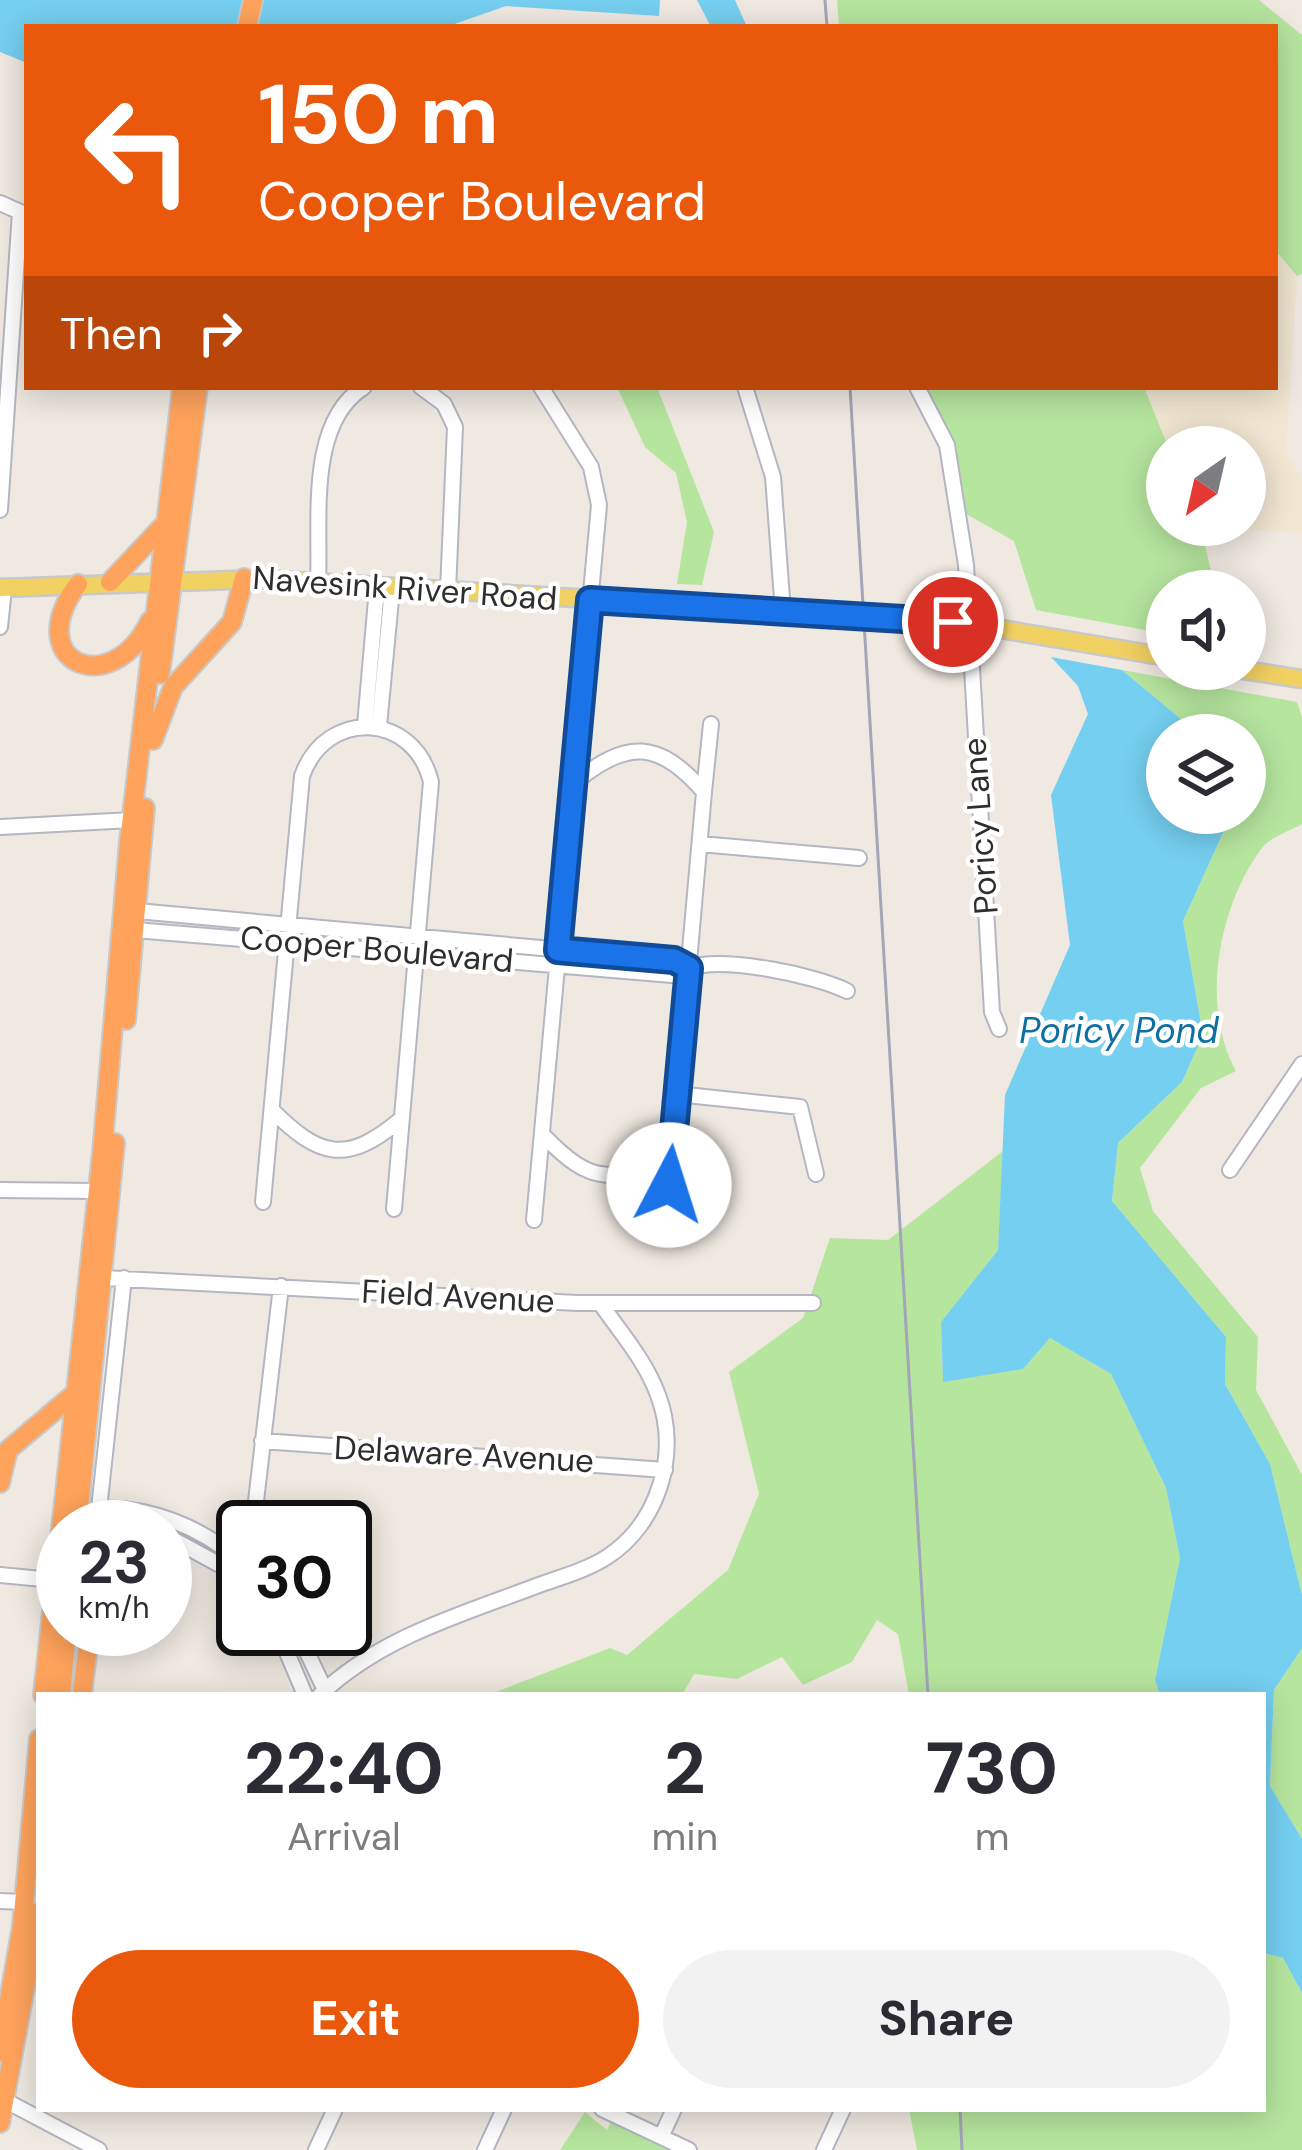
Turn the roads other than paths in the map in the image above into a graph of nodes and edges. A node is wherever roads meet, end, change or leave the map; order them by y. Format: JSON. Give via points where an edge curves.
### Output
{"nodes":[{"id":1,"x":0,"y":203,"type":"edge"},
{"id":2,"x":24,"y":214,"type":"edge"},
{"id":3,"x":182,"y":390,"type":"edge"},
{"id":4,"x":198,"y":390,"type":"edge"},
{"id":5,"x":359,"y":390,"type":"edge"},
{"id":6,"x":425,"y":390,"type":"edge"},
{"id":7,"x":543,"y":390,"type":"edge"},
{"id":8,"x":746,"y":390,"type":"edge"},
{"id":9,"x":919,"y":390,"type":"edge"},
{"id":10,"x":0,"y":510,"type":"edge"},
{"id":11,"x":164,"y":523,"type":"junction"},
{"id":12,"x":244,"y":578,"type":"junction"},
{"id":13,"x":166,"y":579,"type":"junction"},
{"id":14,"x":110,"y":582,"type":"junction"},
{"id":15,"x":78,"y":584,"type":"junction"},
{"id":16,"x":318,"y":584,"type":"junction"},
{"id":17,"x":2,"y":588,"type":"edge"},
{"id":18,"x":384,"y":588,"type":"junction"},
{"id":19,"x":448,"y":591,"type":"junction"},
{"id":20,"x":590,"y":600,"type":"junction"},
{"id":21,"x":154,"y":611,"type":"junction"},
{"id":22,"x":783,"y":612,"type":"junction"},
{"id":23,"x":968,"y":623,"type":"junction"},
{"id":24,"x":0,"y":627,"type":"edge"},
{"id":25,"x":1146,"y":653,"type":"edge"},
{"id":26,"x":1266,"y":673,"type":"edge"},
{"id":27,"x":1302,"y":679,"type":"edge"},
{"id":28,"x":711,"y":724,"type":"dead end"},
{"id":29,"x":372,"y":726,"type":"junction"},
{"id":30,"x":153,"y":740,"type":"junction"},
{"id":31,"x":574,"y":783,"type":"junction"},
{"id":32,"x":704,"y":792,"type":"junction"},
{"id":33,"x":132,"y":820,"type":"junction"},
{"id":34,"x":0,"y":827,"type":"edge"},
{"id":35,"x":700,"y":844,"type":"junction"},
{"id":36,"x":859,"y":858,"type":"dead end"},
{"id":37,"x":136,"y":920,"type":"junction"},
{"id":38,"x":287,"y":932,"type":"junction"},
{"id":39,"x":418,"y":944,"type":"junction"},
{"id":40,"x":558,"y":957,"type":"junction"},
{"id":41,"x":689,"y":968,"type":"junction"},
{"id":42,"x":847,"y":991,"type":"dead end"},
{"id":43,"x":999,"y":1029,"type":"dead end"},
{"id":44,"x":1302,"y":1064,"type":"edge"},
{"id":45,"x":677,"y":1094,"type":"junction"},
{"id":46,"x":272,"y":1110,"type":"junction"},
{"id":47,"x":400,"y":1120,"type":"junction"},
{"id":48,"x":543,"y":1136,"type":"junction"},
{"id":49,"x":672,"y":1148,"type":"junction"},
{"id":50,"x":1230,"y":1170,"type":"dead end"},
{"id":51,"x":816,"y":1174,"type":"dead end"},
{"id":52,"x":0,"y":1190,"type":"edge"},
{"id":53,"x":97,"y":1191,"type":"junction"},
{"id":54,"x":263,"y":1202,"type":"dead end"},
{"id":55,"x":394,"y":1209,"type":"dead end"},
{"id":56,"x":534,"y":1220,"type":"dead end"},
{"id":57,"x":666,"y":1222,"type":"dead end"},
{"id":58,"x":114,"y":1278,"type":"junction"},
{"id":59,"x":281,"y":1286,"type":"junction"},
{"id":60,"x":600,"y":1303,"type":"junction"},
{"id":61,"x":813,"y":1303,"type":"dead end"},
{"id":62,"x":73,"y":1395,"type":"junction"},
{"id":63,"x":262,"y":1442,"type":"junction"},
{"id":64,"x":665,"y":1470,"type":"junction"},
{"id":65,"x":0,"y":1483,"type":"edge"},
{"id":66,"x":65,"y":1500,"type":"edge"},
{"id":67,"x":87,"y":1500,"type":"edge"},
{"id":68,"x":256,"y":1500,"type":"edge"},
{"id":69,"x":0,"y":1575,"type":"edge"},
{"id":70,"x":36,"y":1579,"type":"edge"},
{"id":71,"x":48,"y":1656,"type":"edge"},
{"id":72,"x":65,"y":1656,"type":"edge"},
{"id":73,"x":87,"y":1656,"type":"edge"},
{"id":74,"x":288,"y":1656,"type":"edge"},
{"id":75,"x":307,"y":1656,"type":"edge"},
{"id":76,"x":43,"y":1692,"type":"edge"},
{"id":77,"x":61,"y":1692,"type":"edge"},
{"id":78,"x":82,"y":1692,"type":"edge"},
{"id":79,"x":304,"y":1692,"type":"edge"},
{"id":80,"x":322,"y":1692,"type":"edge"},
{"id":81,"x":323,"y":1692,"type":"edge"},
{"id":82,"x":36,"y":1801,"type":"edge"},
{"id":83,"x":0,"y":1900,"type":"edge"},
{"id":84,"x":31,"y":1907,"type":"edge"},
{"id":85,"x":0,"y":2052,"type":"edge"},
{"id":86,"x":6,"y":2101,"type":"junction"},
{"id":87,"x":333,"y":2112,"type":"edge"},
{"id":88,"x":503,"y":2112,"type":"edge"},
{"id":89,"x":608,"y":2112,"type":"edge"},
{"id":90,"x":673,"y":2112,"type":"edge"},
{"id":91,"x":842,"y":2112,"type":"edge"},
{"id":92,"x":0,"y":2123,"type":"edge"},
{"id":93,"x":661,"y":2137,"type":"junction"},
{"id":94,"x":99,"y":2150,"type":"edge"},
{"id":95,"x":316,"y":2150,"type":"edge"},
{"id":96,"x":485,"y":2150,"type":"edge"},
{"id":97,"x":689,"y":2150,"type":"edge"},
{"id":98,"x":824,"y":2150,"type":"edge"}],
"edges":[{"from":1,"to":2,"type":"street"},
{"from":2,"to":10,"type":"street"},
{"from":3,"to":11,"type":"highway"},
{"from":4,"to":13,"type":"highway"},
{"from":5,"to":16,"type":"street","via":[[327,432]]},
{"from":6,"to":19,"type":"street","via":[[455,427]]},
{"from":7,"to":20,"type":"street","via":[[595,476]]},
{"from":8,"to":22,"type":"street","via":[[772,477]]},
{"from":9,"to":23,"type":"street","name":"Poricy Lane","via":[[947,445]]},
{"from":11,"to":13,"type":"highway"},
{"from":11,"to":14,"type":"highway"},
{"from":12,"to":13,"type":"main road","name":"Navesink River Road"},
{"from":12,"to":16,"type":"main road","name":"Navesink River Road"},
{"from":12,"to":30,"type":"highway","via":[[232,622],[175,685]]},
{"from":13,"to":14,"type":"main road","name":"Navesink River Road"},
{"from":13,"to":21,"type":"highway"},
{"from":13,"to":30,"type":"highway"},
{"from":14,"to":15,"type":"main road","name":"Navesink River Road"},
{"from":15,"to":17,"type":"main road","name":"Navesink River Road"},
{"from":15,"to":21,"type":"highway","via":[[59,613],[57,636],[68,656],[88,667],[126,655]]},
{"from":16,"to":18,"type":"main road","name":"Navesink River Road"},
{"from":17,"to":24,"type":"street"},
{"from":18,"to":19,"type":"main road","name":"Navesink River Road"},
{"from":18,"to":29,"type":"street"},
{"from":19,"to":20,"type":"main road","name":"Navesink River Road"},
{"from":20,"to":22,"type":"main road","name":"Navesink River Road"},
{"from":20,"to":31,"type":"street"},
{"from":21,"to":33,"type":"highway"},
{"from":22,"to":23,"type":"main road","name":"Navesink River Road"},
{"from":23,"to":25,"type":"main road","name":"Navesink River Road"},
{"from":23,"to":43,"type":"street","name":"Poricy Lane"},
{"from":26,"to":27,"type":"main road"},
{"from":28,"to":32,"type":"street"},
{"from":29,"to":38,"type":"street","via":[[349,728],[318,746],[306,765]]},
{"from":29,"to":39,"type":"street","via":[[407,740],[431,782]]},
{"from":30,"to":37,"type":"highway"},
{"from":31,"to":32,"type":"street","via":[[610,756],[640,750],[671,760]]},
{"from":31,"to":40,"type":"street"},
{"from":32,"to":35,"type":"street"},
{"from":33,"to":34,"type":"street"},
{"from":33,"to":53,"type":"highway"},
{"from":35,"to":36,"type":"street"},
{"from":35,"to":41,"type":"street"},
{"from":37,"to":38,"type":"street","name":"Cooper Boulevard"},
{"from":37,"to":58,"type":"highway"},
{"from":38,"to":39,"type":"street","name":"Cooper Boulevard"},
{"from":38,"to":46,"type":"street"},
{"from":39,"to":40,"type":"street","name":"Cooper Boulevard"},
{"from":39,"to":47,"type":"street"},
{"from":40,"to":41,"type":"street","name":"Cooper Boulevard","via":[[674,960]]},
{"from":40,"to":48,"type":"street"},
{"from":41,"to":42,"type":"street","name":"Cooper Boulevard","via":[[816,976]]},
{"from":41,"to":45,"type":"street"},
{"from":44,"to":50,"type":"street"},
{"from":45,"to":49,"type":"street"},
{"from":45,"to":51,"type":"street","via":[[800,1106]]},
{"from":46,"to":47,"type":"street","via":[[306,1142],[334,1151],[366,1145]]},
{"from":46,"to":54,"type":"street"},
{"from":47,"to":55,"type":"street"},
{"from":48,"to":49,"type":"street","via":[[579,1168],[603,1176],[631,1173]]},
{"from":48,"to":56,"type":"street"},
{"from":49,"to":57,"type":"street"},
{"from":52,"to":53,"type":"street"},
{"from":53,"to":62,"type":"highway"},
{"from":58,"to":59,"type":"street","name":"Field Avenue"},
{"from":58,"to":67,"type":"highway"},
{"from":59,"to":60,"type":"street","name":"Field Avenue"},
{"from":59,"to":63,"type":"street"},
{"from":60,"to":61,"type":"street","name":"Field Avenue"},
{"from":60,"to":64,"type":"street","via":[[659,1397]]},
{"from":62,"to":65,"type":"highway","via":[[8,1450]]},
{"from":62,"to":66,"type":"highway"},
{"from":63,"to":64,"type":"street","name":"Delaware Avenue"},
{"from":63,"to":68,"type":"street"},
{"from":64,"to":81,"type":"street","via":[[644,1520],[605,1558],[396,1642]]},
{"from":69,"to":70,"type":"street"},
{"from":71,"to":76,"type":"highway"},
{"from":72,"to":77,"type":"highway"},
{"from":73,"to":78,"type":"highway"},
{"from":74,"to":79,"type":"street"},
{"from":75,"to":80,"type":"street"},
{"from":82,"to":84,"type":"highway"},
{"from":83,"to":84,"type":"street"},
{"from":84,"to":85,"type":"highway"},
{"from":84,"to":86,"type":"highway"},
{"from":86,"to":92,"type":"highway"},
{"from":86,"to":94,"type":"street"},
{"from":87,"to":95,"type":"street"},
{"from":88,"to":96,"type":"street"},
{"from":89,"to":93,"type":"street"},
{"from":90,"to":93,"type":"street"},
{"from":91,"to":98,"type":"street"},
{"from":93,"to":97,"type":"street"}]}
